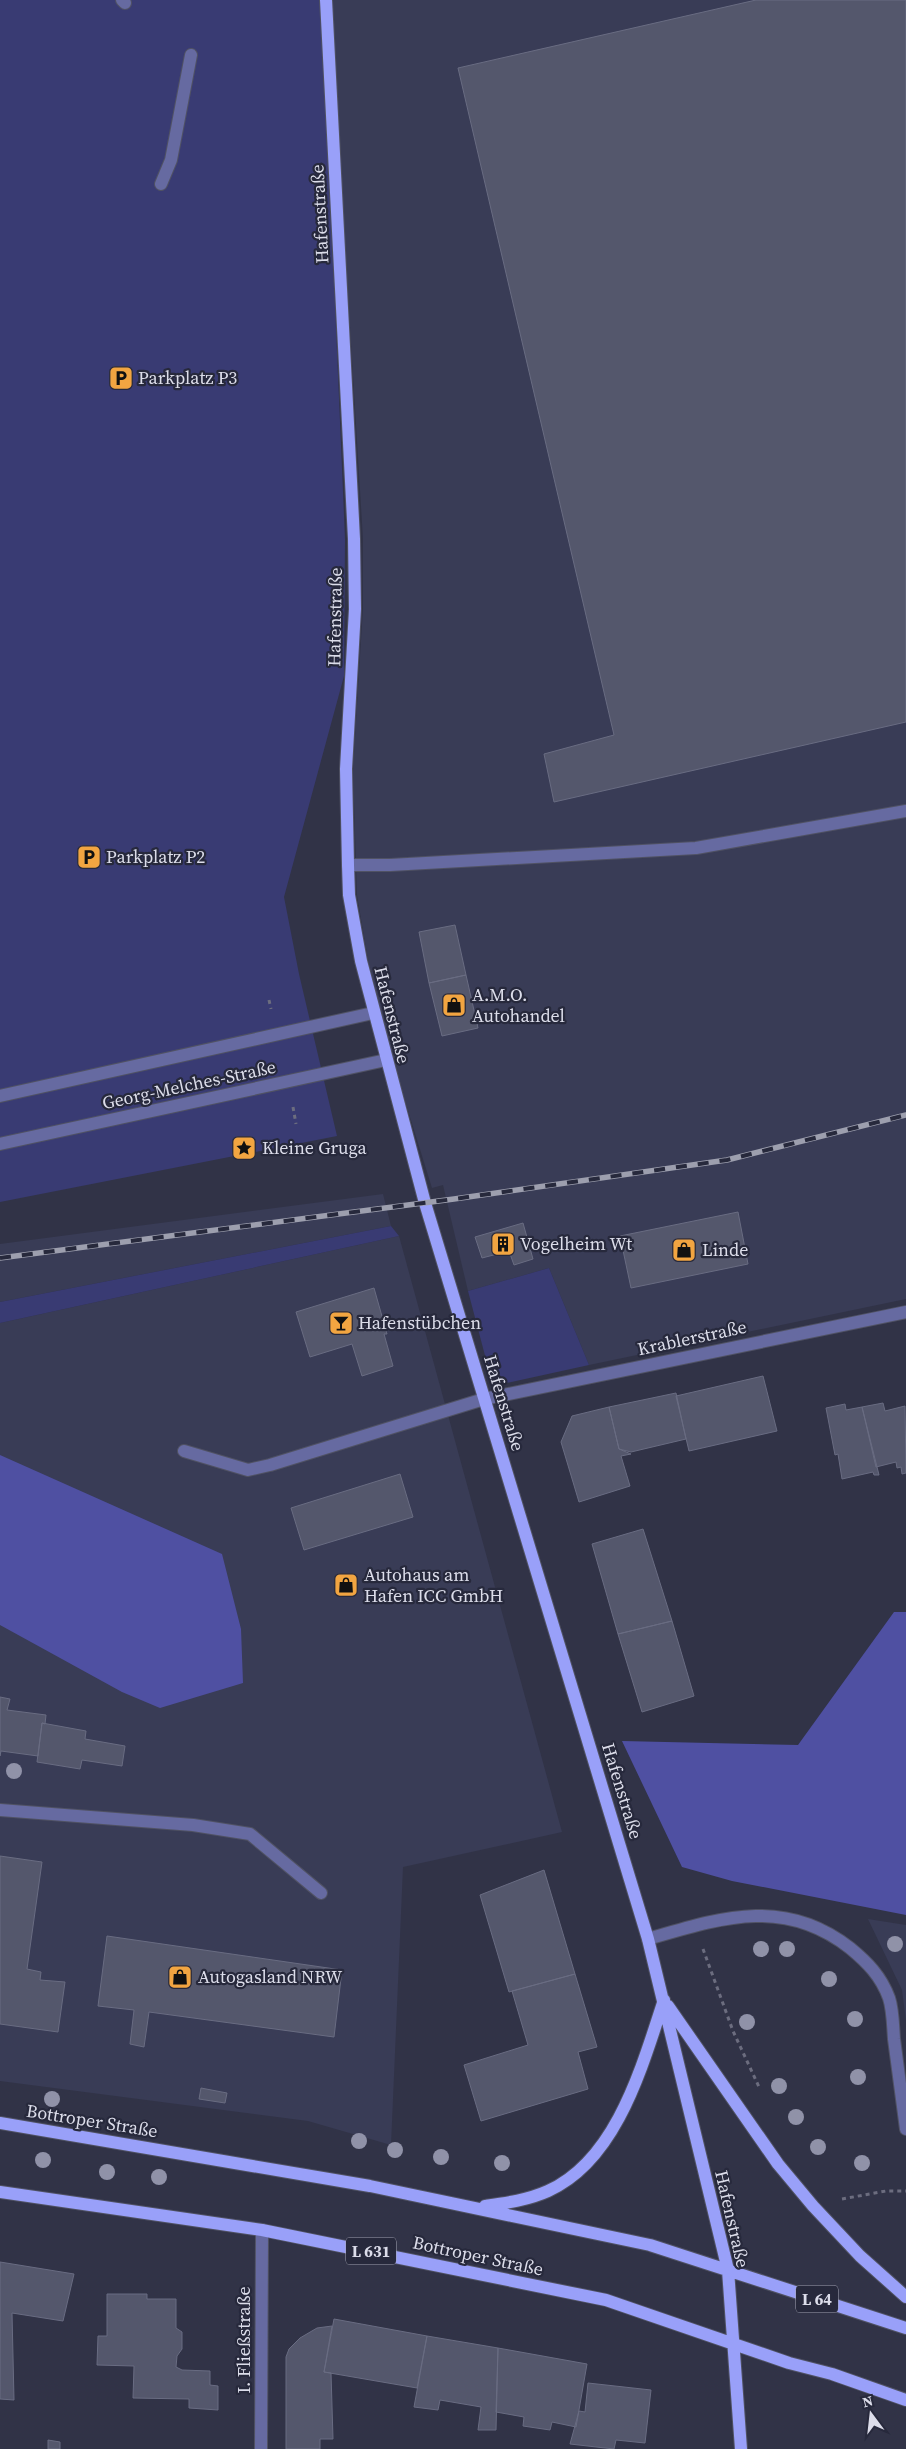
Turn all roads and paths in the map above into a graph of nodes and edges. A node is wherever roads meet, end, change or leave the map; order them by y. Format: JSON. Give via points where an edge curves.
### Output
{"nodes":[{"id":1,"x":326,"y":0,"type":"edge"},
{"id":2,"x":191,"y":55,"type":"dead end"},
{"id":3,"x":161,"y":184,"type":"dead end"},
{"id":4,"x":906,"y":811,"type":"edge"},
{"id":5,"x":348,"y":865,"type":"junction"},
{"id":6,"x":373,"y":1013,"type":"junction"},
{"id":7,"x":386,"y":1060,"type":"junction"},
{"id":8,"x":0,"y":1096,"type":"edge"},
{"id":9,"x":0,"y":1144,"type":"edge"},
{"id":10,"x":906,"y":1312,"type":"edge"},
{"id":11,"x":484,"y":1399,"type":"junction"},
{"id":12,"x":184,"y":1451,"type":"dead end"},
{"id":13,"x":0,"y":1810,"type":"edge"},
{"id":14,"x":321,"y":1893,"type":"dead end"},
{"id":15,"x":694,"y":1926,"type":"junction"},
{"id":16,"x":648,"y":1939,"type":"junction"},
{"id":17,"x":664,"y":2000,"type":"junction"},
{"id":18,"x":761,"y":2090,"type":"dead end"},
{"id":19,"x":0,"y":2123,"type":"edge"},
{"id":20,"x":906,"y":2129,"type":"edge"},
{"id":21,"x":0,"y":2192,"type":"edge"},
{"id":22,"x":906,"y":2192,"type":"edge"},
{"id":23,"x":834,"y":2193,"type":"dead end"},
{"id":24,"x":474,"y":2207,"type":"junction"},
{"id":25,"x":262,"y":2230,"type":"junction"},
{"id":26,"x":728,"y":2270,"type":"junction"},
{"id":27,"x":906,"y":2297,"type":"edge"},
{"id":28,"x":906,"y":2328,"type":"edge"},
{"id":29,"x":734,"y":2343,"type":"junction"},
{"id":30,"x":906,"y":2400,"type":"edge"},
{"id":31,"x":261,"y":2449,"type":"edge"},
{"id":32,"x":741,"y":2449,"type":"edge"}],
"edges":[{"from":1,"to":5,"type":"main road","name":"Hafenstraße","via":[[354,539],[355,609],[346,769]]},
{"from":2,"to":3,"type":"street","via":[[171,160]]},
{"from":4,"to":5,"type":"street","via":[[696,848]]},
{"from":5,"to":6,"type":"main road","name":"Hafenstraße","via":[[354,925]]},
{"from":6,"to":7,"type":"main road","name":"Hafenstraße"},
{"from":6,"to":8,"type":"street","name":"Georg-Melches-Straße"},
{"from":7,"to":9,"type":"street","name":"Georg-Melches-Straße"},
{"from":7,"to":11,"type":"main road","name":"Hafenstraße"},
{"from":10,"to":11,"type":"street","name":"Krablerstraße"},
{"from":11,"to":12,"type":"street","name":"Krablerstraße","via":[[248,1470]]},
{"from":11,"to":16,"type":"main road","name":"Hafenstraße"},
{"from":13,"to":14,"type":"street","via":[[193,1825],[250,1834]]},
{"from":15,"to":16,"type":"street"},
{"from":15,"to":18,"type":"path","via":[[733,2031]]},
{"from":15,"to":20,"type":"street","via":[[732,1917],[767,1916],[807,1922],[868,1962],[889,1998]]},
{"from":16,"to":17,"type":"main road","name":"Hafenstraße"},
{"from":17,"to":24,"type":"main road","via":[[642,2068],[614,2126],[588,2162],[548,2192]]},
{"from":17,"to":26,"type":"main road","name":"Hafenstraße"},
{"from":17,"to":27,"type":"main road","name":"Hafenstraße","via":[[778,2164],[860,2256]]},
{"from":19,"to":24,"type":"main road","name":"Bottroper Straße","via":[[312,2175]]},
{"from":21,"to":25,"type":"main road","name":"Bottroper Straße","number":"L 631"},
{"from":22,"to":23,"type":"path","via":[[886,2191],[840,2200]]},
{"from":24,"to":26,"type":"main road","name":"Bottroper Straße","via":[[650,2245]]},
{"from":25,"to":29,"type":"main road","name":"Bottroper Straße","number":"L 631","via":[[606,2300]]},
{"from":25,"to":31,"type":"street","name":"I. Fließstraße"},
{"from":26,"to":28,"type":"main road","name":"Bottroper Straße","number":"L 64"},
{"from":26,"to":29,"type":"main road","name":"Hafenstraße"},
{"from":29,"to":30,"type":"main road","name":"Bottroper Straße"},
{"from":29,"to":32,"type":"main road","name":"Hafenstraße"}]}
